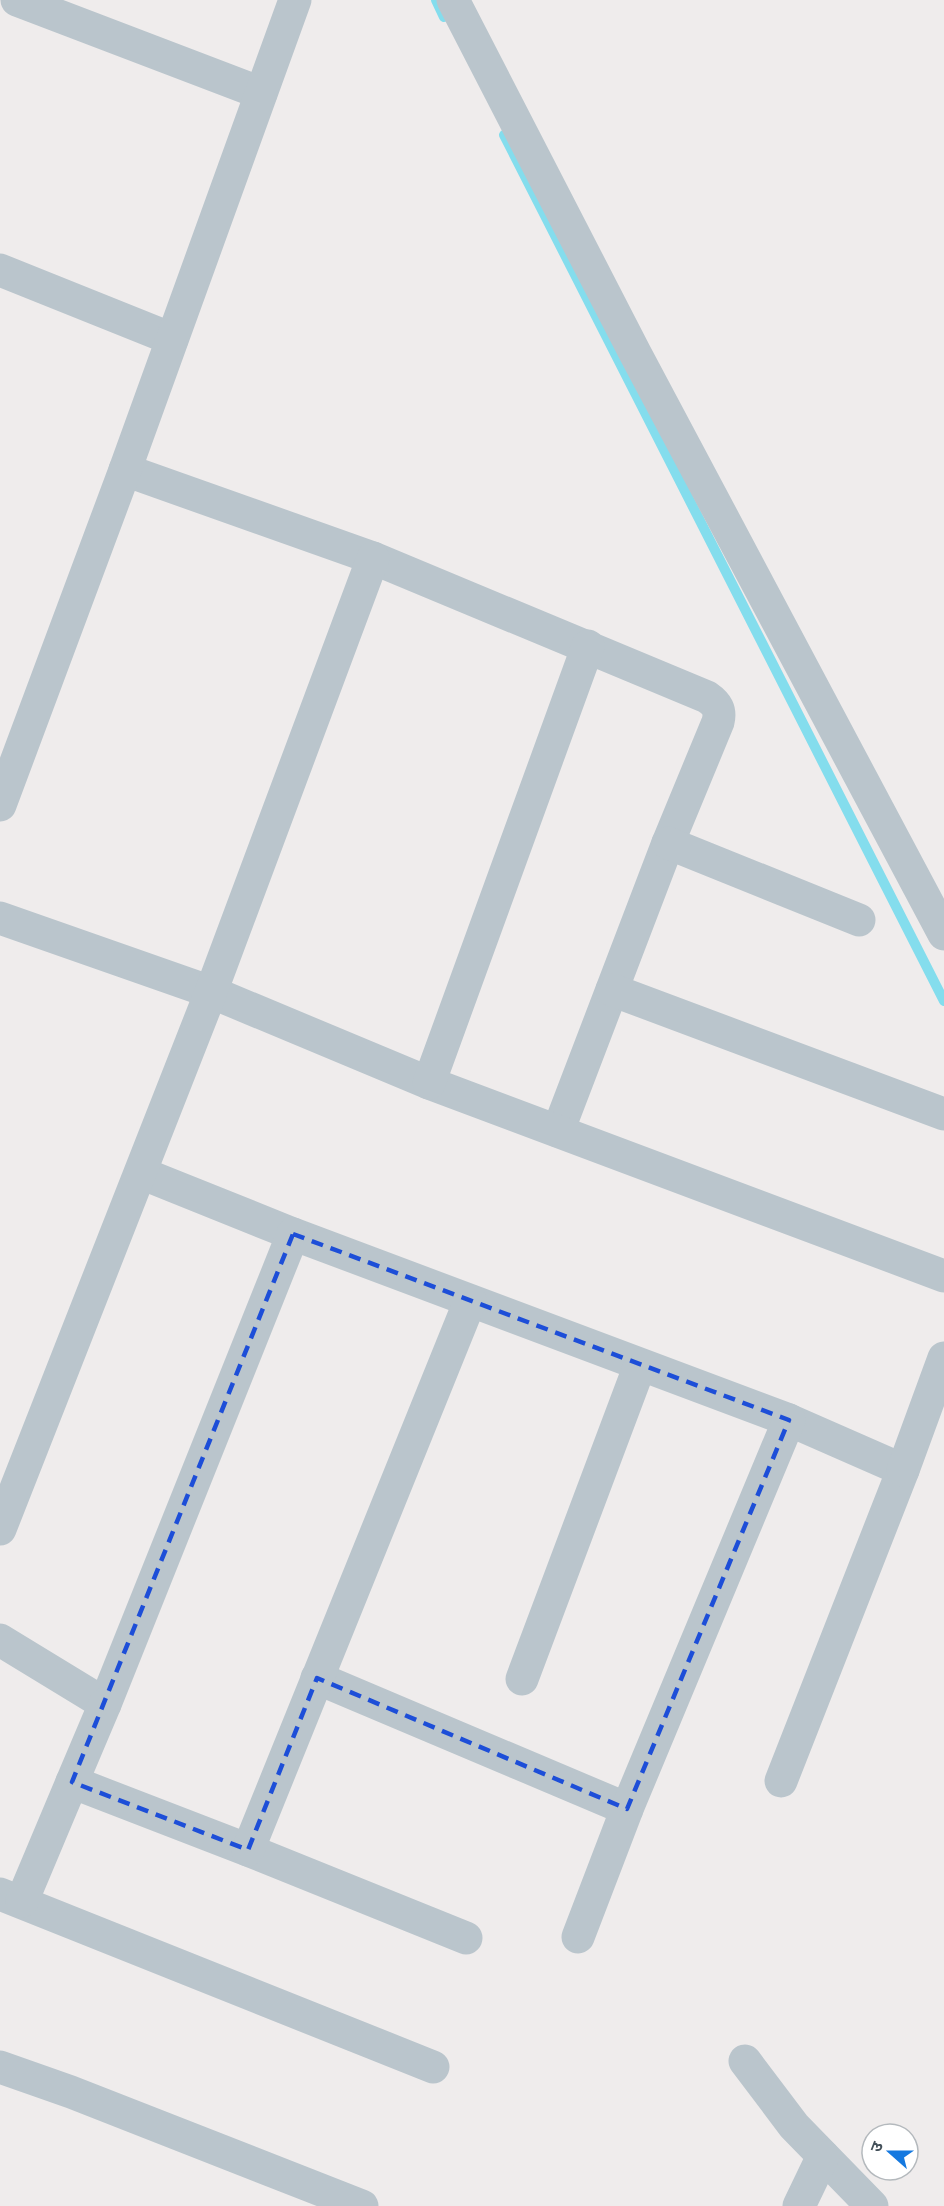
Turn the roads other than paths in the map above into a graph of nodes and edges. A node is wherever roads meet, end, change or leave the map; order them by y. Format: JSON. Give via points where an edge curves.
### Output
{"nodes":[{"id":1,"x":17,"y":0,"type":"edge"},
{"id":2,"x":295,"y":0,"type":"edge"},
{"id":3,"x":453,"y":0,"type":"edge"},
{"id":4,"x":261,"y":93,"type":"junction"},
{"id":5,"x":0,"y":270,"type":"edge"},
{"id":6,"x":172,"y":339,"type":"junction"},
{"id":7,"x":125,"y":470,"type":"junction"},
{"id":8,"x":373,"y":558,"type":"junction"},
{"id":9,"x":588,"y":646,"type":"junction"},
{"id":10,"x":0,"y":805,"type":"edge"},
{"id":11,"x":668,"y":843,"type":"junction"},
{"id":12,"x":0,"y":918,"type":"edge"},
{"id":13,"x":859,"y":920,"type":"dead end"},
{"id":14,"x":944,"y":934,"type":"edge"},
{"id":15,"x":612,"y":990,"type":"junction"},
{"id":16,"x":211,"y":992,"type":"junction"},
{"id":17,"x":429,"y":1083,"type":"junction"},
{"id":18,"x":944,"y":1114,"type":"edge"},
{"id":19,"x":558,"y":1131,"type":"junction"},
{"id":20,"x":141,"y":1173,"type":"junction"},
{"id":21,"x":293,"y":1234,"type":"junction"},
{"id":22,"x":944,"y":1276,"type":"edge"},
{"id":23,"x":470,"y":1301,"type":"junction"},
{"id":24,"x":944,"y":1358,"type":"edge"},
{"id":25,"x":640,"y":1365,"type":"junction"},
{"id":26,"x":789,"y":1420,"type":"junction"},
{"id":27,"x":903,"y":1470,"type":"junction"},
{"id":28,"x":0,"y":1529,"type":"edge"},
{"id":29,"x":0,"y":1640,"type":"edge"},
{"id":30,"x":317,"y":1678,"type":"junction"},
{"id":31,"x":522,"y":1679,"type":"dead end"},
{"id":32,"x":105,"y":1704,"type":"junction"},
{"id":33,"x":781,"y":1781,"type":"dead end"},
{"id":34,"x":72,"y":1782,"type":"junction"},
{"id":35,"x":627,"y":1809,"type":"junction"},
{"id":36,"x":248,"y":1850,"type":"junction"},
{"id":37,"x":11,"y":1898,"type":"edge"},
{"id":38,"x":578,"y":1937,"type":"dead end"},
{"id":39,"x":466,"y":1938,"type":"dead end"},
{"id":40,"x":745,"y":2061,"type":"dead end"},
{"id":41,"x":0,"y":2067,"type":"edge"},
{"id":42,"x":433,"y":2067,"type":"dead end"},
{"id":43,"x":823,"y":2156,"type":"junction"},
{"id":44,"x":362,"y":2206,"type":"edge"},
{"id":45,"x":799,"y":2206,"type":"edge"},
{"id":46,"x":872,"y":2206,"type":"edge"}],
"edges":[{"from":1,"to":4,"type":"street"},
{"from":2,"to":4,"type":"street"},
{"from":3,"to":14,"type":"street","via":[[640,363]]},
{"from":4,"to":6,"type":"street"},
{"from":5,"to":6,"type":"street"},
{"from":6,"to":7,"type":"street"},
{"from":7,"to":8,"type":"street"},
{"from":7,"to":10,"type":"street"},
{"from":8,"to":9,"type":"street"},
{"from":8,"to":16,"type":"street"},
{"from":9,"to":11,"type":"street","via":[[707,697],[720,713]]},
{"from":9,"to":17,"type":"street"},
{"from":11,"to":13,"type":"street"},
{"from":11,"to":15,"type":"street"},
{"from":12,"to":16,"type":"street"},
{"from":15,"to":18,"type":"street"},
{"from":15,"to":19,"type":"street"},
{"from":16,"to":17,"type":"street"},
{"from":16,"to":20,"type":"street"},
{"from":17,"to":19,"type":"street"},
{"from":19,"to":22,"type":"street"},
{"from":20,"to":21,"type":"street"},
{"from":20,"to":28,"type":"street"},
{"from":21,"to":23,"type":"street"},
{"from":21,"to":32,"type":"street"},
{"from":23,"to":25,"type":"street"},
{"from":23,"to":30,"type":"street"},
{"from":24,"to":27,"type":"street"},
{"from":25,"to":26,"type":"street"},
{"from":25,"to":31,"type":"street"},
{"from":26,"to":27,"type":"street"},
{"from":26,"to":35,"type":"street"},
{"from":27,"to":33,"type":"street"},
{"from":29,"to":32,"type":"street"},
{"from":30,"to":35,"type":"street"},
{"from":30,"to":36,"type":"street"},
{"from":32,"to":34,"type":"street"},
{"from":34,"to":36,"type":"street"},
{"from":34,"to":37,"type":"street"},
{"from":35,"to":38,"type":"street"},
{"from":36,"to":39,"type":"street"},
{"from":37,"to":42,"type":"street"},
{"from":40,"to":43,"type":"street","via":[[794,2126]]},
{"from":41,"to":44,"type":"street","via":[[71,2091]]},
{"from":43,"to":45,"type":"street"},
{"from":43,"to":46,"type":"street"}]}
